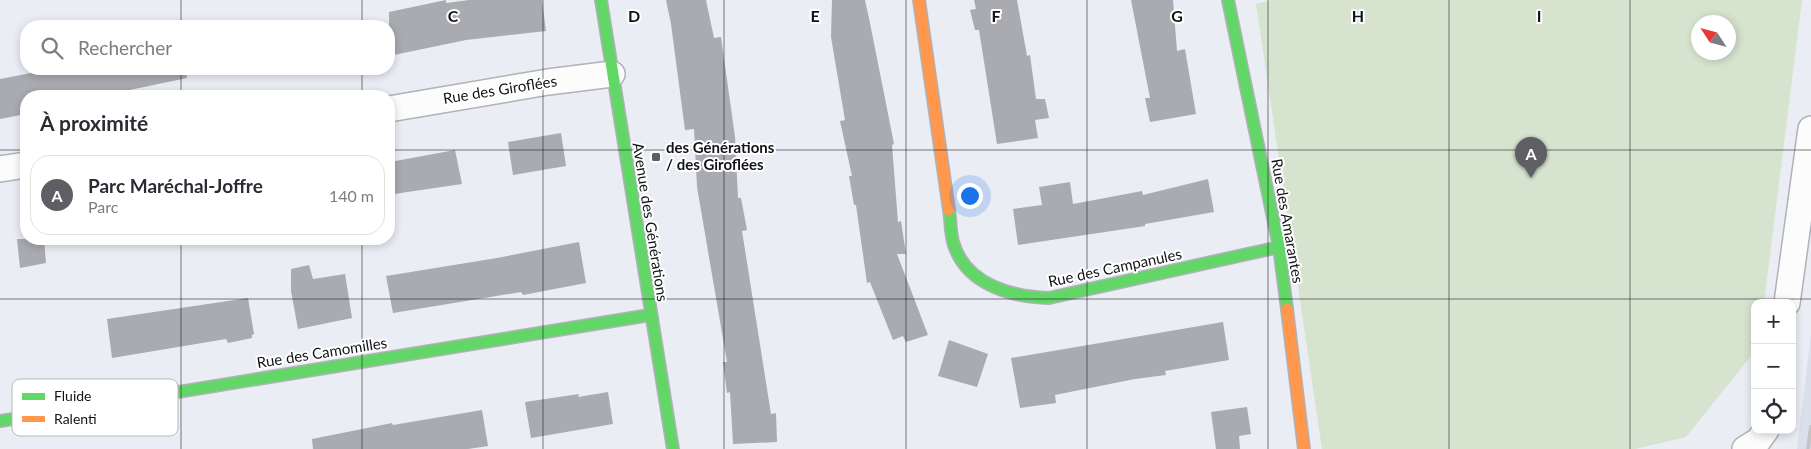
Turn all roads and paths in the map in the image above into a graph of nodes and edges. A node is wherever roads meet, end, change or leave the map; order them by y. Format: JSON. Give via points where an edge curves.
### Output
{"nodes":[{"id":1,"x":601,"y":0,"type":"edge"},
{"id":2,"x":919,"y":0,"type":"edge"},
{"id":3,"x":1228,"y":0,"type":"edge"},
{"id":4,"x":612,"y":74,"type":"junction"},
{"id":5,"x":395,"y":107,"type":"edge"},
{"id":6,"x":1811,"y":130,"type":"edge"},
{"id":7,"x":20,"y":167,"type":"edge"},
{"id":8,"x":0,"y":169,"type":"edge"},
{"id":9,"x":1279,"y":247,"type":"junction"},
{"id":10,"x":1789,"y":299,"type":"edge"},
{"id":11,"x":650,"y":315,"type":"junction"},
{"id":12,"x":178,"y":392,"type":"edge"},
{"id":13,"x":1763,"y":434,"type":"edge"},
{"id":14,"x":673,"y":449,"type":"edge"},
{"id":15,"x":1304,"y":449,"type":"edge"},
{"id":16,"x":1745,"y":449,"type":"edge"}],
"edges":[{"from":1,"to":4,"type":"street","name":"Avenue des Générations"},
{"from":2,"to":9,"type":"street","name":"Rue des Campanules","via":[[954,246],[963,262],[993,288],[1029,298],[1049,298]]},
{"from":3,"to":9,"type":"street","name":"Rue des Amarantes"},
{"from":4,"to":5,"type":"street","name":"Rue des Giroflées"},
{"from":4,"to":11,"type":"street","name":"Avenue des Générations"},
{"from":6,"to":10,"type":"street"},
{"from":7,"to":8,"type":"street"},
{"from":9,"to":15,"type":"street","name":"Rue des Amarantes"},
{"from":11,"to":12,"type":"street","name":"Rue des Camomilles"},
{"from":11,"to":14,"type":"street","name":"Avenue des Générations"},
{"from":13,"to":16,"type":"street"}]}
